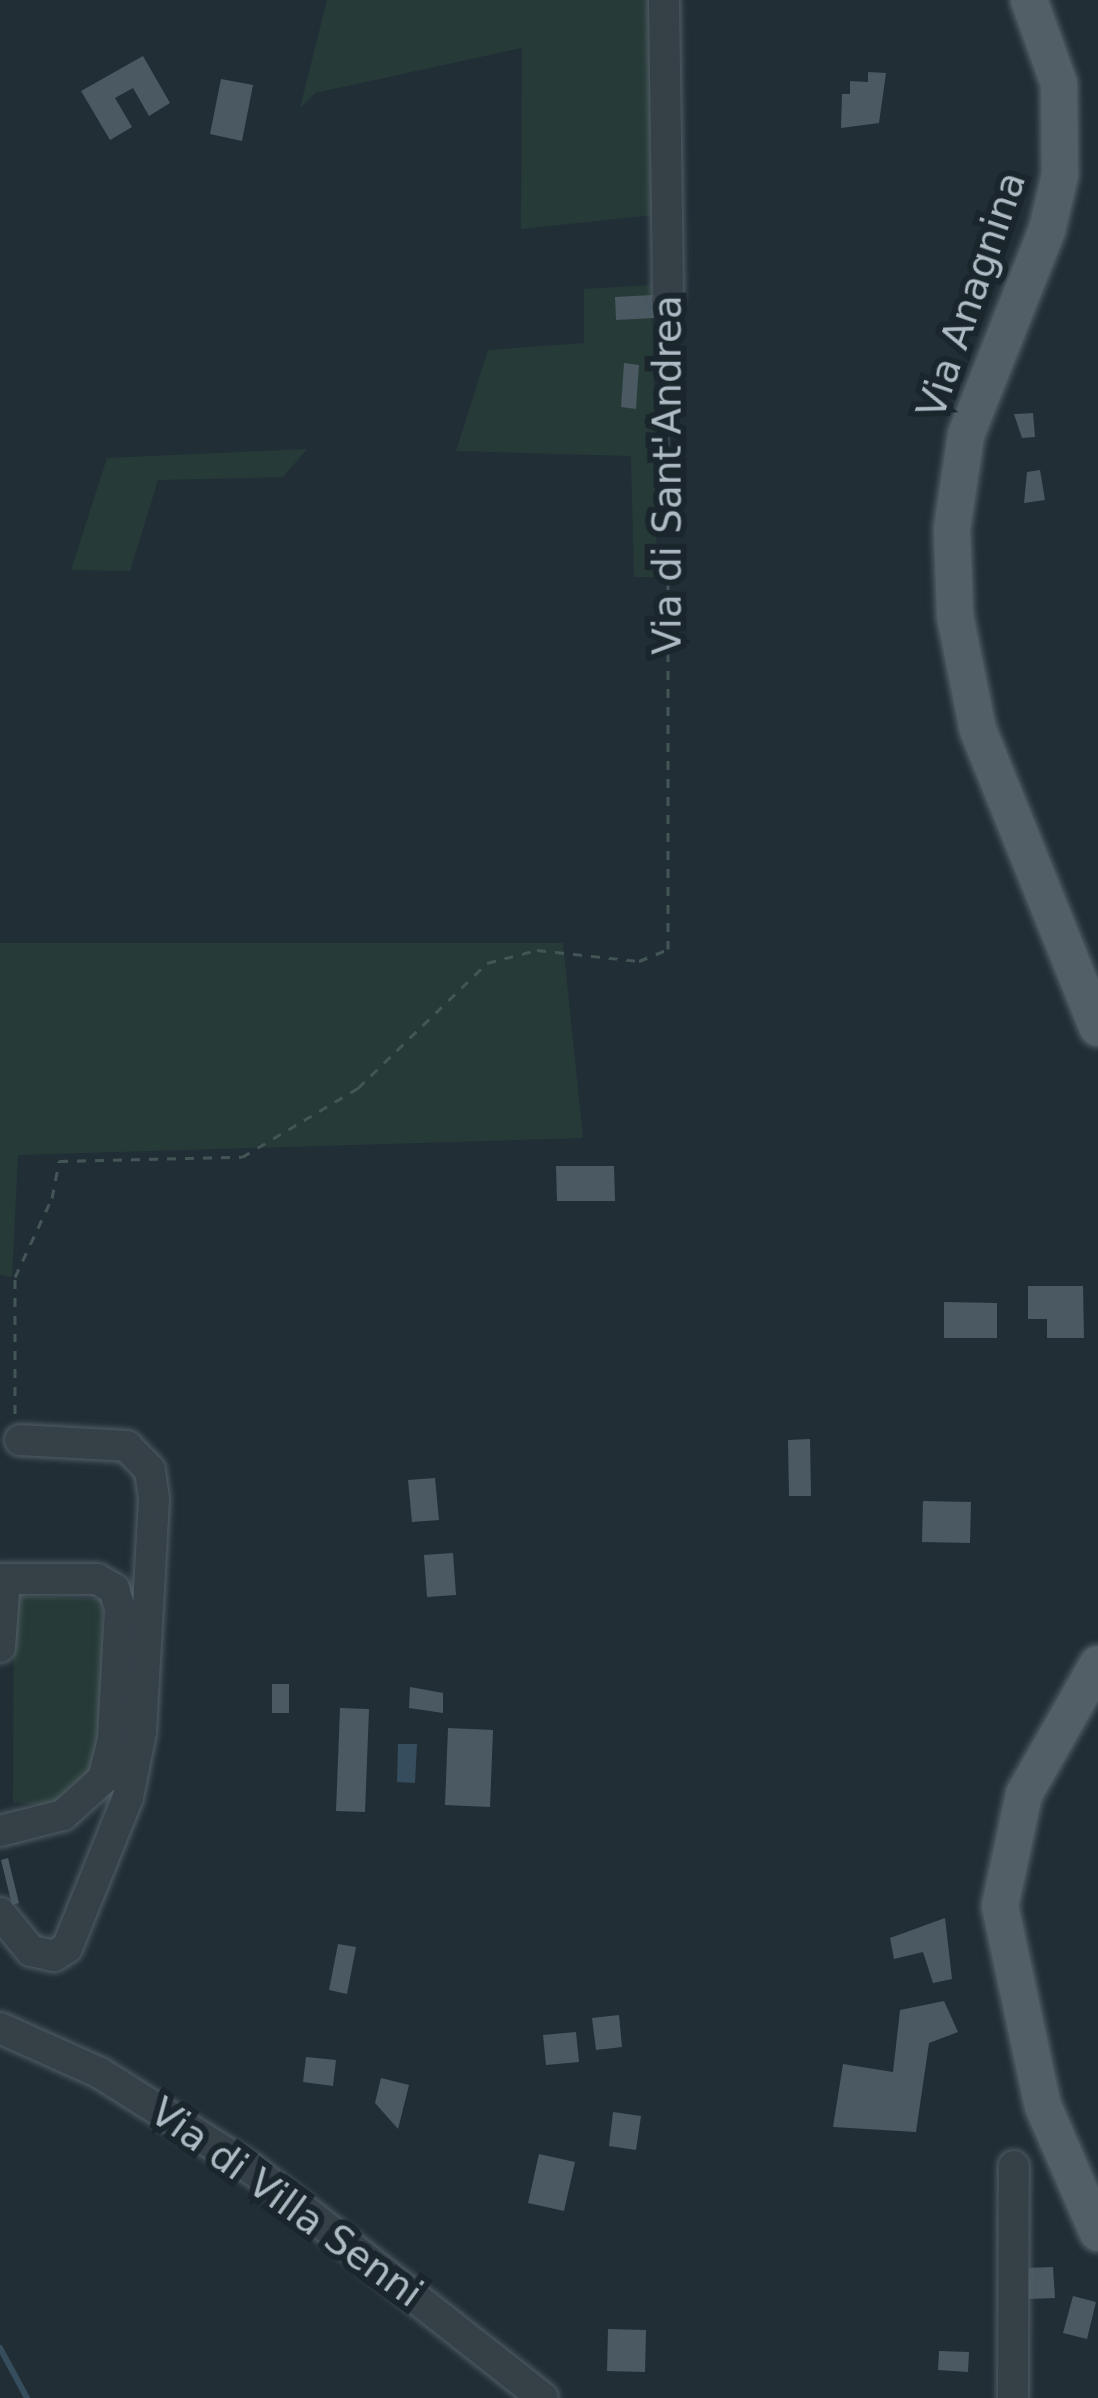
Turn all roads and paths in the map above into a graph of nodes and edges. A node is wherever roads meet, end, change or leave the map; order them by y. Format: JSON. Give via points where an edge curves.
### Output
{"nodes":[{"id":1,"x":664,"y":0,"type":"edge"},
{"id":2,"x":1029,"y":0,"type":"edge"},
{"id":3,"x":668,"y":292,"type":"joint"},
{"id":4,"x":1098,"y":1028,"type":"edge"},
{"id":5,"x":20,"y":1440,"type":"joint"},
{"id":6,"x":3,"y":1579,"type":"edge"},
{"id":7,"x":0,"y":1646,"type":"edge"},
{"id":8,"x":1098,"y":1664,"type":"edge"},
{"id":9,"x":0,"y":1831,"type":"edge"},
{"id":10,"x":0,"y":1913,"type":"edge"},
{"id":11,"x":4,"y":2027,"type":"edge"},
{"id":12,"x":1014,"y":2166,"type":"dead end"},
{"id":13,"x":1098,"y":2233,"type":"edge"},
{"id":14,"x":543,"y":2398,"type":"edge"},
{"id":15,"x":1013,"y":2398,"type":"edge"}],
"edges":[{"from":1,"to":3,"type":"street","name":"Via di Sant'Andrea"},
{"from":2,"to":4,"type":"main road","name":"Via Anagnina","via":[[1059,84],[1060,175],[1047,230],[987,368],[961,454],[952,529],[955,616],[984,748]]},
{"from":3,"to":5,"type":"path","name":"Via di Sant'Andrea","via":[[668,949],[639,961],[537,950],[488,962],[358,1088],[242,1157],[58,1161],[52,1198],[15,1276]]},
{"from":5,"to":10,"type":"street","via":[[127,1446],[150,1470],[154,1499],[141,1732],[120,1819],[68,1948],[54,1956],[31,1952]]},
{"from":6,"to":7,"type":"street"},
{"from":6,"to":9,"type":"street","via":[[103,1581],[120,1610],[113,1740],[103,1779],[63,1816]]},
{"from":8,"to":13,"type":"main road","via":[[1015,1815],[1000,1906],[1043,2106]]},
{"from":11,"to":14,"type":"street","name":"Via di Villa Senni","via":[[100,2073],[252,2169]]},
{"from":12,"to":15,"type":"street"}]}
